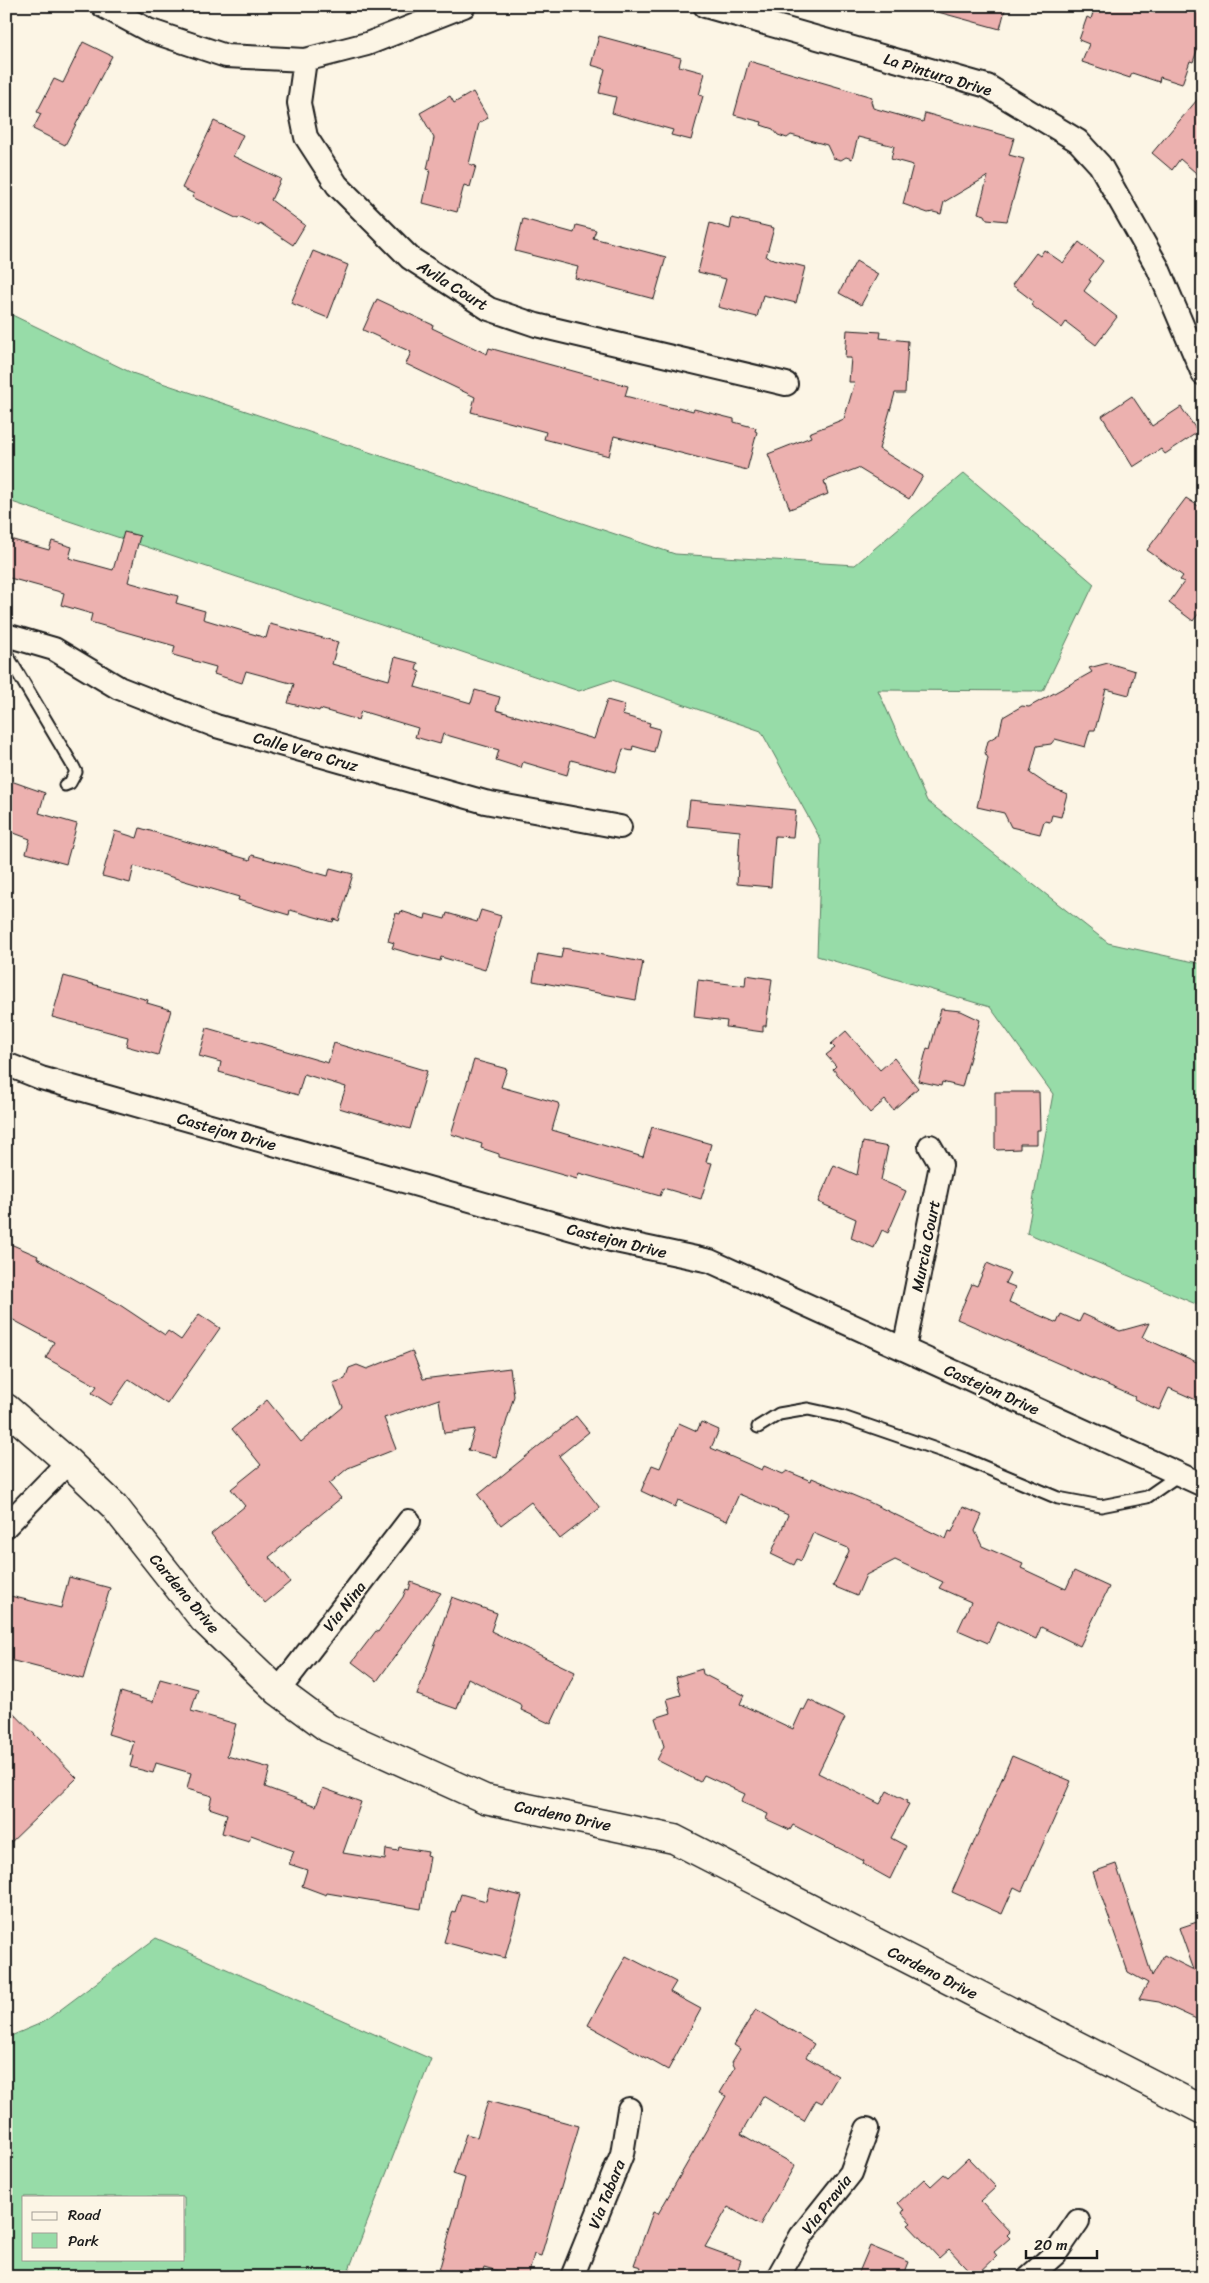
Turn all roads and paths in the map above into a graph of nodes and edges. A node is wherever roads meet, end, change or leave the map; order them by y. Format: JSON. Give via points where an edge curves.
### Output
{"nodes":[{"id":1,"x":103,"y":6,"type":"edge"},
{"id":2,"x":464,"y":6,"type":"edge"},
{"id":3,"x":705,"y":6,"type":"edge"},
{"id":4,"x":306,"y":60,"type":"junction"},
{"id":5,"x":1203,"y":374,"type":"edge"},
{"id":6,"x":786,"y":384,"type":"dead end"},
{"id":7,"x":6,"y":635,"type":"edge"},
{"id":8,"x":6,"y":653,"type":"edge"},
{"id":9,"x":65,"y":785,"type":"dead end"},
{"id":10,"x":620,"y":827,"type":"dead end"},
{"id":11,"x":6,"y":1064,"type":"edge"},
{"id":12,"x":930,"y":1146,"type":"dead end"},
{"id":13,"x":904,"y":1349,"type":"junction"},
{"id":14,"x":6,"y":1408,"type":"edge"},
{"id":15,"x":758,"y":1427,"type":"dead end"},
{"id":16,"x":68,"y":1462,"type":"junction"},
{"id":17,"x":1180,"y":1474,"type":"junction"},
{"id":18,"x":1203,"y":1485,"type":"edge"},
{"id":19,"x":409,"y":1521,"type":"dead end"},
{"id":20,"x":6,"y":1526,"type":"edge"},
{"id":21,"x":278,"y":1690,"type":"junction"},
{"id":22,"x":629,"y":2109,"type":"dead end"},
{"id":23,"x":1203,"y":2110,"type":"edge"},
{"id":24,"x":867,"y":2129,"type":"dead end"},
{"id":25,"x":1078,"y":2221,"type":"dead end"},
{"id":26,"x":572,"y":2277,"type":"edge"},
{"id":27,"x":778,"y":2277,"type":"edge"},
{"id":28,"x":1030,"y":2277,"type":"edge"}],
"edges":[{"from":1,"to":4,"type":"street","via":[[148,30],[226,56]]},
{"from":2,"to":4,"type":"street","via":[[367,44]]},
{"from":3,"to":5,"type":"street","name":"La Pintura Drive","via":[[987,86],[1078,140],[1100,165],[1158,268]]},
{"from":4,"to":6,"type":"street","name":"Avila Court","via":[[299,103],[306,137],[337,185],[410,258],[490,309],[536,325]]},
{"from":7,"to":10,"type":"street","name":"Calle Vera Cruz","via":[[54,649],[118,688],[216,726],[485,802]]},
{"from":8,"to":9,"type":"lane","via":[[74,766],[74,778]]},
{"from":11,"to":13,"type":"street","name":"Castejon Drive","via":[[41,1078],[611,1240],[710,1262]]},
{"from":12,"to":13,"type":"street","name":"Murcia Court","via":[[941,1165]]},
{"from":13,"to":17,"type":"street","name":"Castejon Drive"},
{"from":14,"to":16,"type":"street","name":"Cardeno Drive"},
{"from":15,"to":17,"type":"lane","via":[[779,1414],[808,1409],[832,1414],[965,1459],[1058,1498],[1101,1506],[1148,1497]]},
{"from":16,"to":20,"type":"street"},
{"from":16,"to":21,"type":"street","name":"Cardeno Drive","via":[[114,1506],[204,1620]]},
{"from":17,"to":18,"type":"street","name":"Castejon Drive"},
{"from":19,"to":21,"type":"street","name":"Via Nina"},
{"from":21,"to":23,"type":"street","name":"Cardeno Drive","via":[[328,1728],[485,1799],[674,1839]]},
{"from":22,"to":26,"type":"street","name":"Via Tabara","via":[[622,2154]]},
{"from":24,"to":27,"type":"street","name":"Via Pravia","via":[[851,2173],[801,2236]]},
{"from":25,"to":28,"type":"street","via":[[1056,2253]]}]}
